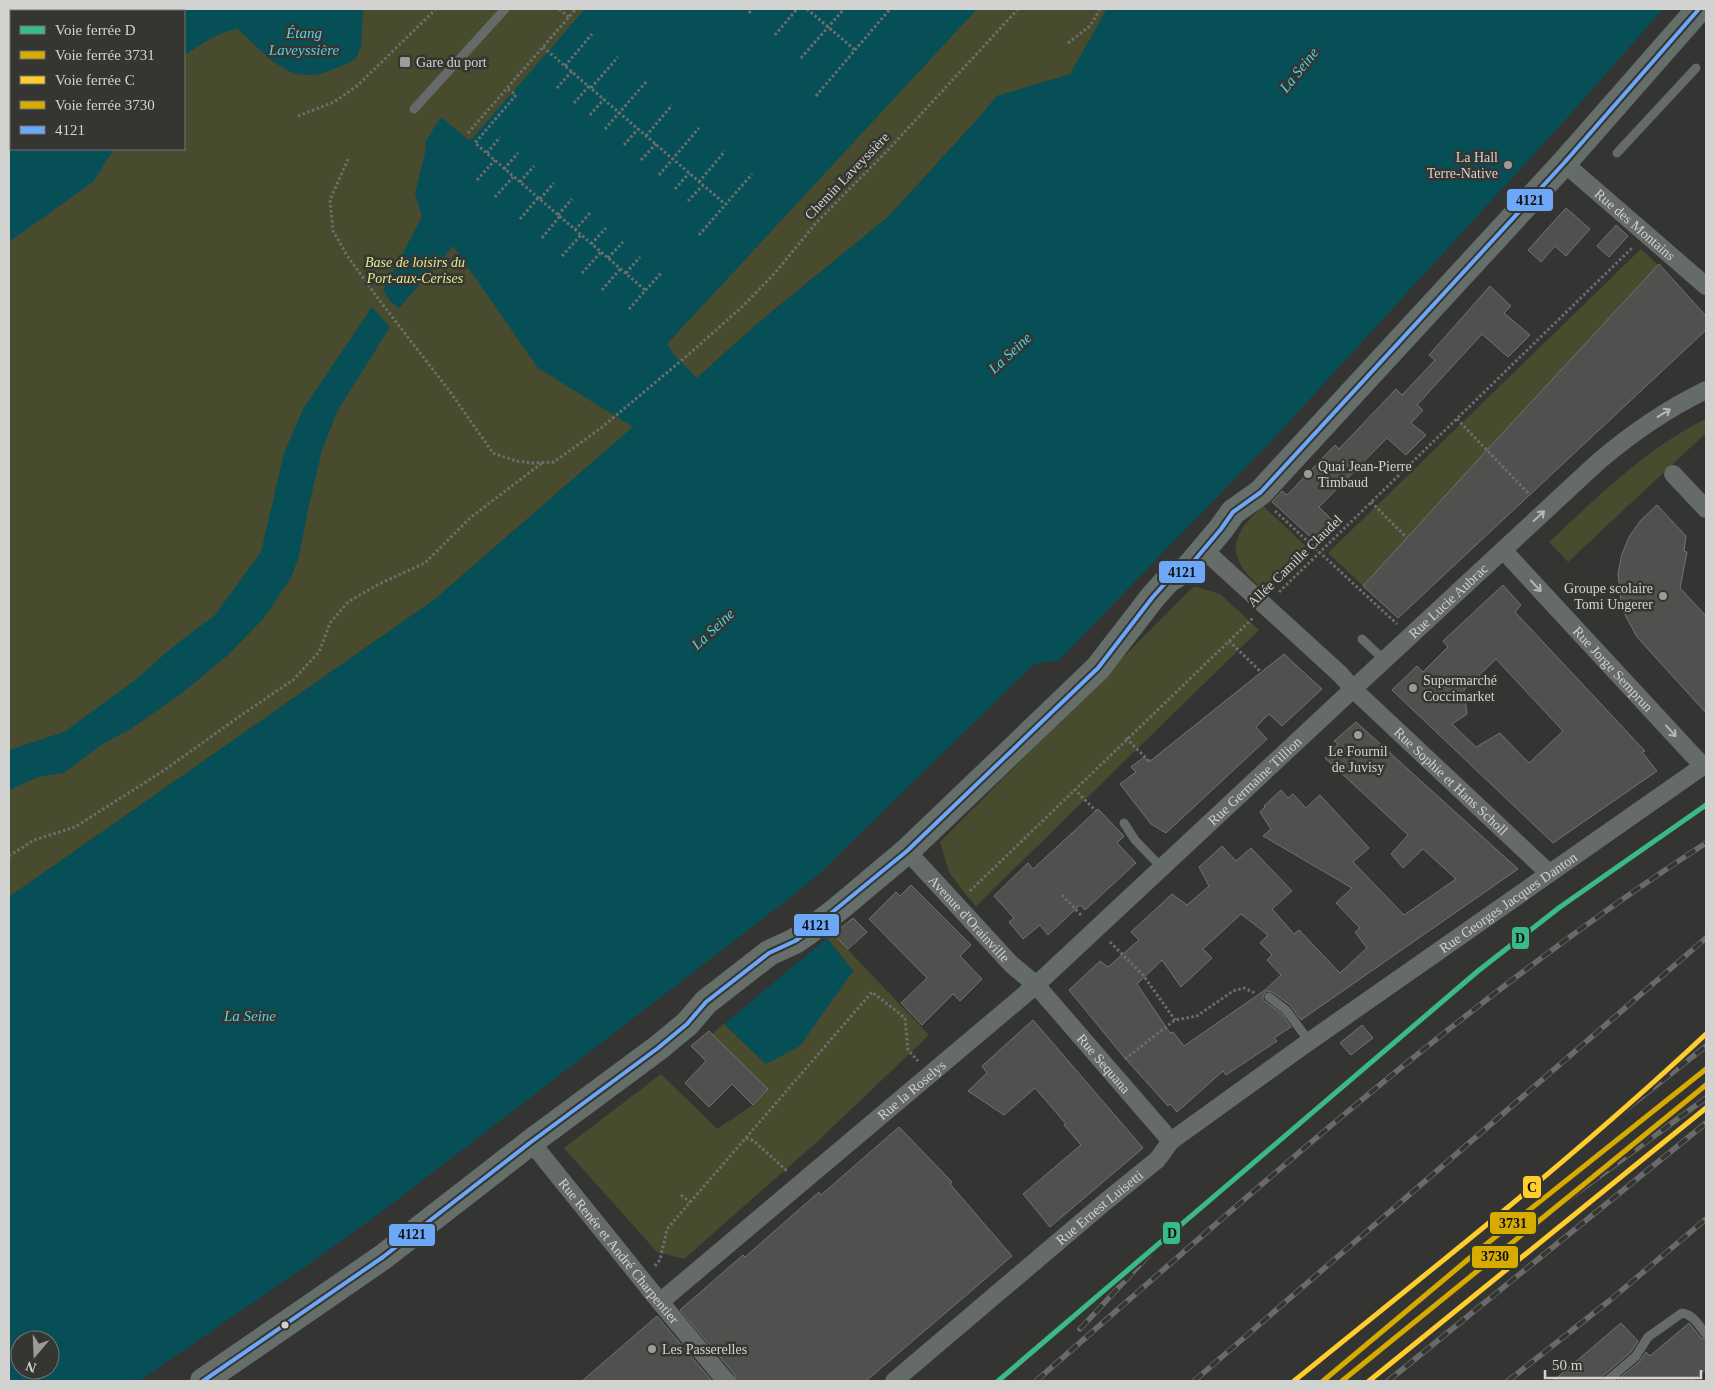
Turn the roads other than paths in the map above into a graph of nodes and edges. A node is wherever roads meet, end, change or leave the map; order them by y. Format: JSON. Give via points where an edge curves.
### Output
{"nodes":[{"id":1,"x":504,"y":9,"type":"edge"},
{"id":2,"x":1700,"y":9,"type":"edge"},
{"id":3,"x":1706,"y":15,"type":"edge"},
{"id":4,"x":1696,"y":68,"type":"dead end"},
{"id":5,"x":414,"y":109,"type":"dead end"},
{"id":6,"x":1617,"y":154,"type":"dead end"},
{"id":7,"x":1564,"y":162,"type":"junction"},
{"id":8,"x":1704,"y":279,"type":"edge"},
{"id":9,"x":1706,"y":390,"type":"edge"},
{"id":10,"x":1674,"y":474,"type":"dead end"},
{"id":11,"x":1706,"y":509,"type":"edge"},
{"id":12,"x":1203,"y":549,"type":"junction"},
{"id":13,"x":1504,"y":550,"type":"junction"},
{"id":14,"x":1362,"y":639,"type":"dead end"},
{"id":15,"x":1384,"y":660,"type":"junction"},
{"id":16,"x":1353,"y":690,"type":"junction"},
{"id":17,"x":1705,"y":765,"type":"edge"},
{"id":18,"x":1124,"y":823,"type":"dead end"},
{"id":19,"x":907,"y":851,"type":"junction"},
{"id":20,"x":1160,"y":870,"type":"junction"},
{"id":21,"x":1549,"y":873,"type":"junction"},
{"id":22,"x":1036,"y":985,"type":"junction"},
{"id":23,"x":1265,"y":998,"type":"road end"},
{"id":24,"x":1309,"y":1041,"type":"junction"},
{"id":25,"x":1171,"y":1141,"type":"junction"},
{"id":26,"x":531,"y":1142,"type":"junction"},
{"id":27,"x":660,"y":1302,"type":"junction"},
{"id":28,"x":1706,"y":1334,"type":"edge"},
{"id":29,"x":203,"y":1381,"type":"edge"},
{"id":30,"x":726,"y":1381,"type":"edge"},
{"id":31,"x":894,"y":1381,"type":"edge"},
{"id":32,"x":1607,"y":1381,"type":"edge"}],
"edges":[{"from":1,"to":5,"type":"lane"},
{"from":2,"to":3,"type":"lane"},
{"from":2,"to":7,"type":"main road"},
{"from":4,"to":6,"type":"lane"},
{"from":7,"to":8,"type":"street","name":"Rue des Montains"},
{"from":7,"to":12,"type":"main road","via":[[1261,492],[1233,512]]},
{"from":13,"to":9,"type":"street","name":"Rue Lucie Aubrac","one_way":true,"via":[[1622,442],[1664,412]]},
{"from":10,"to":11,"type":"street"},
{"from":12,"to":16,"type":"street","via":[[1341,675]]},
{"from":12,"to":19,"type":"main road","via":[[1188,568],[1168,580],[1152,598],[1098,668]]},
{"from":13,"to":15,"type":"street","name":"Rue Lucie Aubrac"},
{"from":13,"to":17,"type":"street","name":"Rue Jorge Semprun","one_way":true},
{"from":14,"to":15,"type":"lane"},
{"from":15,"to":16,"type":"street","name":"Rue Lucie Aubrac"},
{"from":16,"to":20,"type":"street","name":"Rue Germaine Tillion"},
{"from":16,"to":21,"type":"street","name":"Rue Sophie et Hans Scholl"},
{"from":17,"to":21,"type":"street","name":"Rue Georges Jacques Danton"},
{"from":18,"to":20,"type":"lane"},
{"from":19,"to":22,"type":"street","name":"Avenue d'Orainville","via":[[1011,964]]},
{"from":19,"to":26,"type":"main road","via":[[808,932],[769,953],[706,1002],[687,1024],[658,1048]]},
{"from":20,"to":22,"type":"street","name":"Rue la Roselys"},
{"from":21,"to":24,"type":"street","name":"Rue Georges Jacques Danton"},
{"from":22,"to":25,"type":"street","name":"Rue Sequana"},
{"from":22,"to":27,"type":"street","name":"Rue la Roselys"},
{"from":23,"to":24,"type":"lane","via":[[1286,1010]]},
{"from":24,"to":25,"type":"street","name":"Rue Ernest Luisetti"},
{"from":25,"to":31,"type":"street","name":"Rue Ernest Luisetti","via":[[1157,1160]]},
{"from":26,"to":27,"type":"street","name":"Rue Renée et André Charpentier"},
{"from":26,"to":29,"type":"main road","via":[[383,1256]]},
{"from":27,"to":30,"type":"street","name":"Rue Renée et André Charpentier"},
{"from":28,"to":32,"type":"lane","via":[[1692,1317],[1682,1314],[1648,1337],[1636,1356]]}]}
